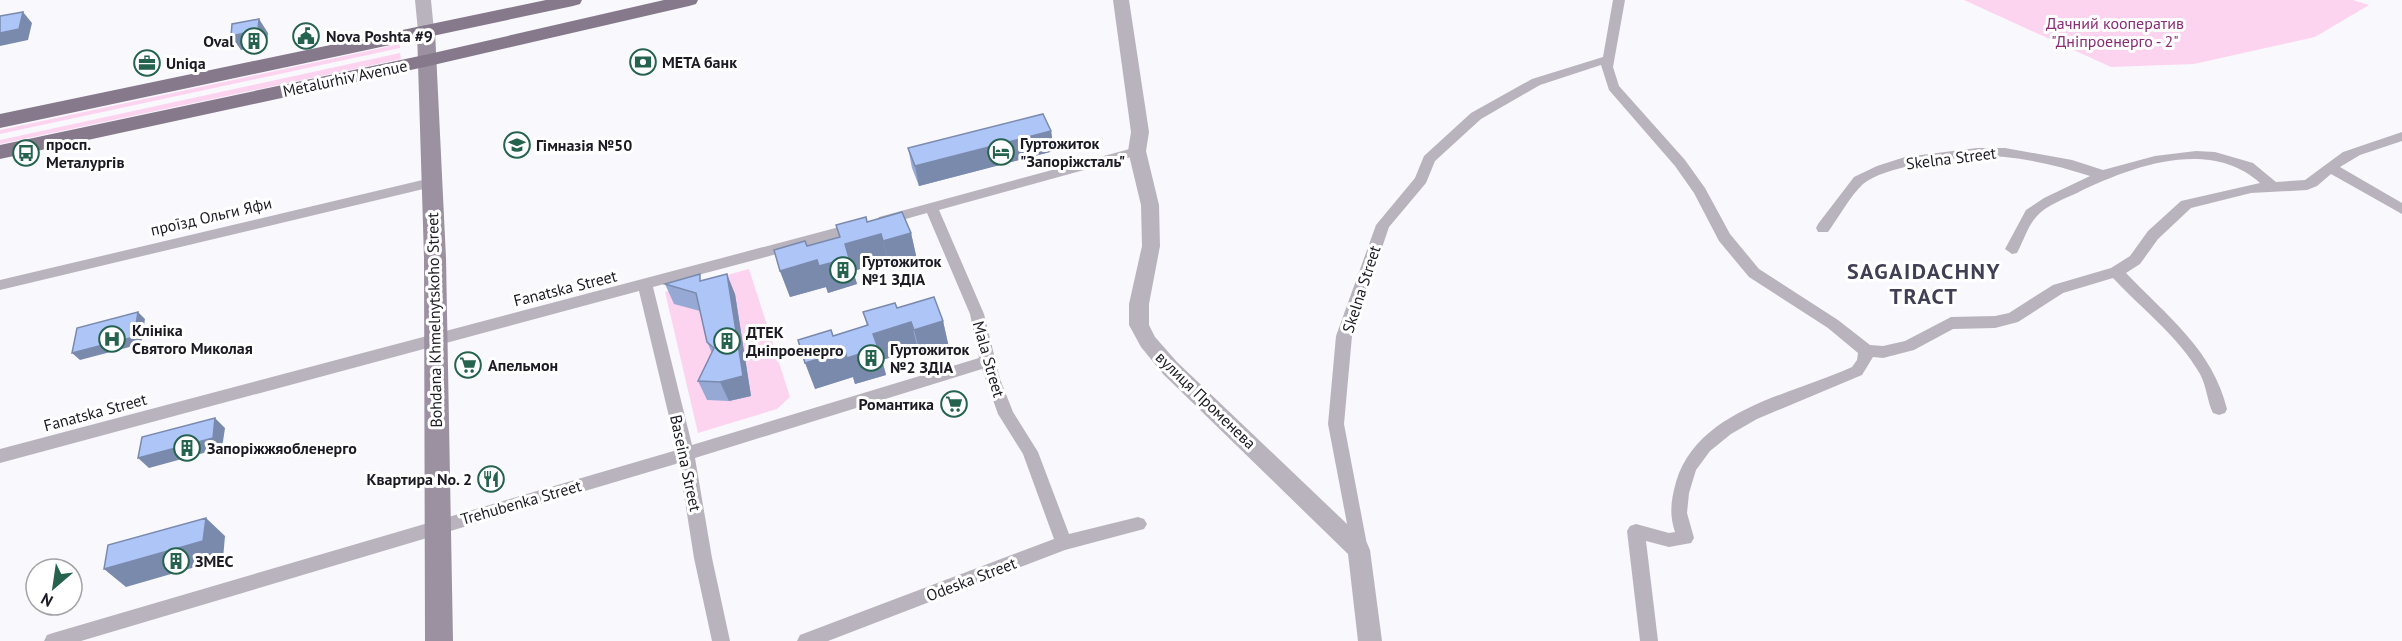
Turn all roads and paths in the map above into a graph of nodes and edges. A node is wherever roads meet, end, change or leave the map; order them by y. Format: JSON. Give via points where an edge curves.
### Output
{"nodes":[{"id":1,"x":423,"y":0,"type":"edge"},
{"id":2,"x":573,"y":0,"type":"edge"},
{"id":3,"x":689,"y":0,"type":"edge"},
{"id":4,"x":1121,"y":0,"type":"edge"},
{"id":5,"x":1619,"y":0,"type":"edge"},
{"id":6,"x":426,"y":31,"type":"junction"},
{"id":7,"x":1608,"y":59,"type":"junction"},
{"id":8,"x":429,"y":60,"type":"junction"},
{"id":9,"x":0,"y":121,"type":"edge"},
{"id":10,"x":2402,"y":136,"type":"edge"},
{"id":11,"x":1137,"y":151,"type":"junction"},
{"id":12,"x":0,"y":152,"type":"edge"},
{"id":13,"x":2331,"y":168,"type":"junction"},
{"id":14,"x":2103,"y":175,"type":"junction"},
{"id":15,"x":431,"y":183,"type":"junction"},
{"id":16,"x":2273,"y":187,"type":"junction"},
{"id":17,"x":931,"y":207,"type":"junction"},
{"id":18,"x":2402,"y":209,"type":"edge"},
{"id":19,"x":1823,"y":228,"type":"dead end"},
{"id":20,"x":2012,"y":249,"type":"dead end"},
{"id":21,"x":2116,"y":272,"type":"junction"},
{"id":22,"x":0,"y":285,"type":"edge"},
{"id":23,"x":645,"y":286,"type":"junction"},
{"id":24,"x":434,"y":341,"type":"junction"},
{"id":25,"x":1866,"y":351,"type":"junction"},
{"id":26,"x":988,"y":361,"type":"junction"},
{"id":27,"x":2218,"y":409,"type":"dead end"},
{"id":28,"x":686,"y":454,"type":"junction"},
{"id":29,"x":0,"y":456,"type":"edge"},
{"id":30,"x":1138,"y":524,"type":"dead end"},
{"id":31,"x":438,"y":526,"type":"junction"},
{"id":32,"x":1064,"y":543,"type":"junction"},
{"id":33,"x":1359,"y":550,"type":"junction"},
{"id":34,"x":53,"y":641,"type":"edge"},
{"id":35,"x":439,"y":641,"type":"edge"},
{"id":36,"x":721,"y":641,"type":"edge"},
{"id":37,"x":806,"y":641,"type":"edge"},
{"id":38,"x":1370,"y":641,"type":"edge"},
{"id":39,"x":1649,"y":641,"type":"edge"}],
"edges":[{"from":1,"to":6,"type":"street","name":"Bohdana Khmelnytskoho Street"},
{"from":2,"to":6,"type":"main road","name":"Metalurhiv Avenue"},
{"from":3,"to":8,"type":"main road","name":"Metalurhiv Avenue"},
{"from":4,"to":11,"type":"street","name":"вулиця Променева","via":[[1140,132]]},
{"from":5,"to":7,"type":"street"},
{"from":6,"to":8,"type":"main road","name":"Bohdana Khmelnytskoho Street"},
{"from":6,"to":9,"type":"main road","name":"Metalurhiv Avenue"},
{"from":7,"to":25,"type":"street","via":[[1613,87],[1680,163],[1724,237],[1754,273],[1833,324]]},
{"from":7,"to":33,"type":"street","name":"Skelna Street","via":[[1536,82],[1476,116],[1429,159],[1421,180],[1383,225],[1344,336],[1336,424]]},
{"from":8,"to":12,"type":"main road","name":"Metalurhiv Avenue"},
{"from":8,"to":15,"type":"main road","name":"Bohdana Khmelnytskoho Street"},
{"from":10,"to":13,"type":"street","via":[[2368,146]]},
{"from":11,"to":17,"type":"street","name":"Fanatska Street"},
{"from":11,"to":33,"type":"street","name":"вулиця Променева","via":[[1150,205],[1151,246],[1139,304],[1142,333],[1170,368]]},
{"from":13,"to":16,"type":"street","via":[[2307,185]]},
{"from":13,"to":18,"type":"street"},
{"from":14,"to":16,"type":"street","via":[[2164,159],[2199,156],[2246,165]]},
{"from":14,"to":19,"type":"street","name":"Skelna Street","via":[[2005,152],[1905,162],[1859,180]]},
{"from":14,"to":20,"type":"street","via":[[2031,213]]},
{"from":15,"to":22,"type":"street","name":"проїзд Ольги Яфи"},
{"from":15,"to":24,"type":"main road","name":"Bohdana Khmelnytskoho Street"},
{"from":16,"to":21,"type":"street","via":[[2186,204],[2135,260]]},
{"from":17,"to":23,"type":"street","name":"Fanatska Street"},
{"from":17,"to":26,"type":"street","name":"Mala Street","via":[[976,314]]},
{"from":21,"to":25,"type":"street","via":[[2058,289],[2013,318],[1951,323],[1910,346]]},
{"from":21,"to":27,"type":"street","via":[[2197,358],[2213,384]]},
{"from":23,"to":24,"type":"street","name":"Fanatska Street"},
{"from":23,"to":28,"type":"street","name":"Baseina Street"},
{"from":24,"to":29,"type":"street","name":"Fanatska Street"},
{"from":24,"to":31,"type":"main road","name":"Bohdana Khmelnytskoho Street"},
{"from":25,"to":39,"type":"street","via":[[1857,371],[1744,416],[1689,464],[1681,486],[1679,516],[1686,538],[1669,540],[1636,531]]},
{"from":26,"to":28,"type":"street","name":"Trehubenka Street"},
{"from":26,"to":32,"type":"street","name":"Mala Street","via":[[1006,414],[1030,452]]},
{"from":28,"to":31,"type":"street","name":"Trehubenka Street"},
{"from":28,"to":36,"type":"street","name":"Baseina Street"},
{"from":30,"to":32,"type":"street","name":"Odeska Street"},
{"from":31,"to":34,"type":"street","name":"Trehubenka Street"},
{"from":31,"to":35,"type":"main road","name":"Bohdana Khmelnytskoho Street"},
{"from":32,"to":37,"type":"street","name":"Odeska Street"},
{"from":33,"to":38,"type":"street","name":"Skelna Street"}]}
